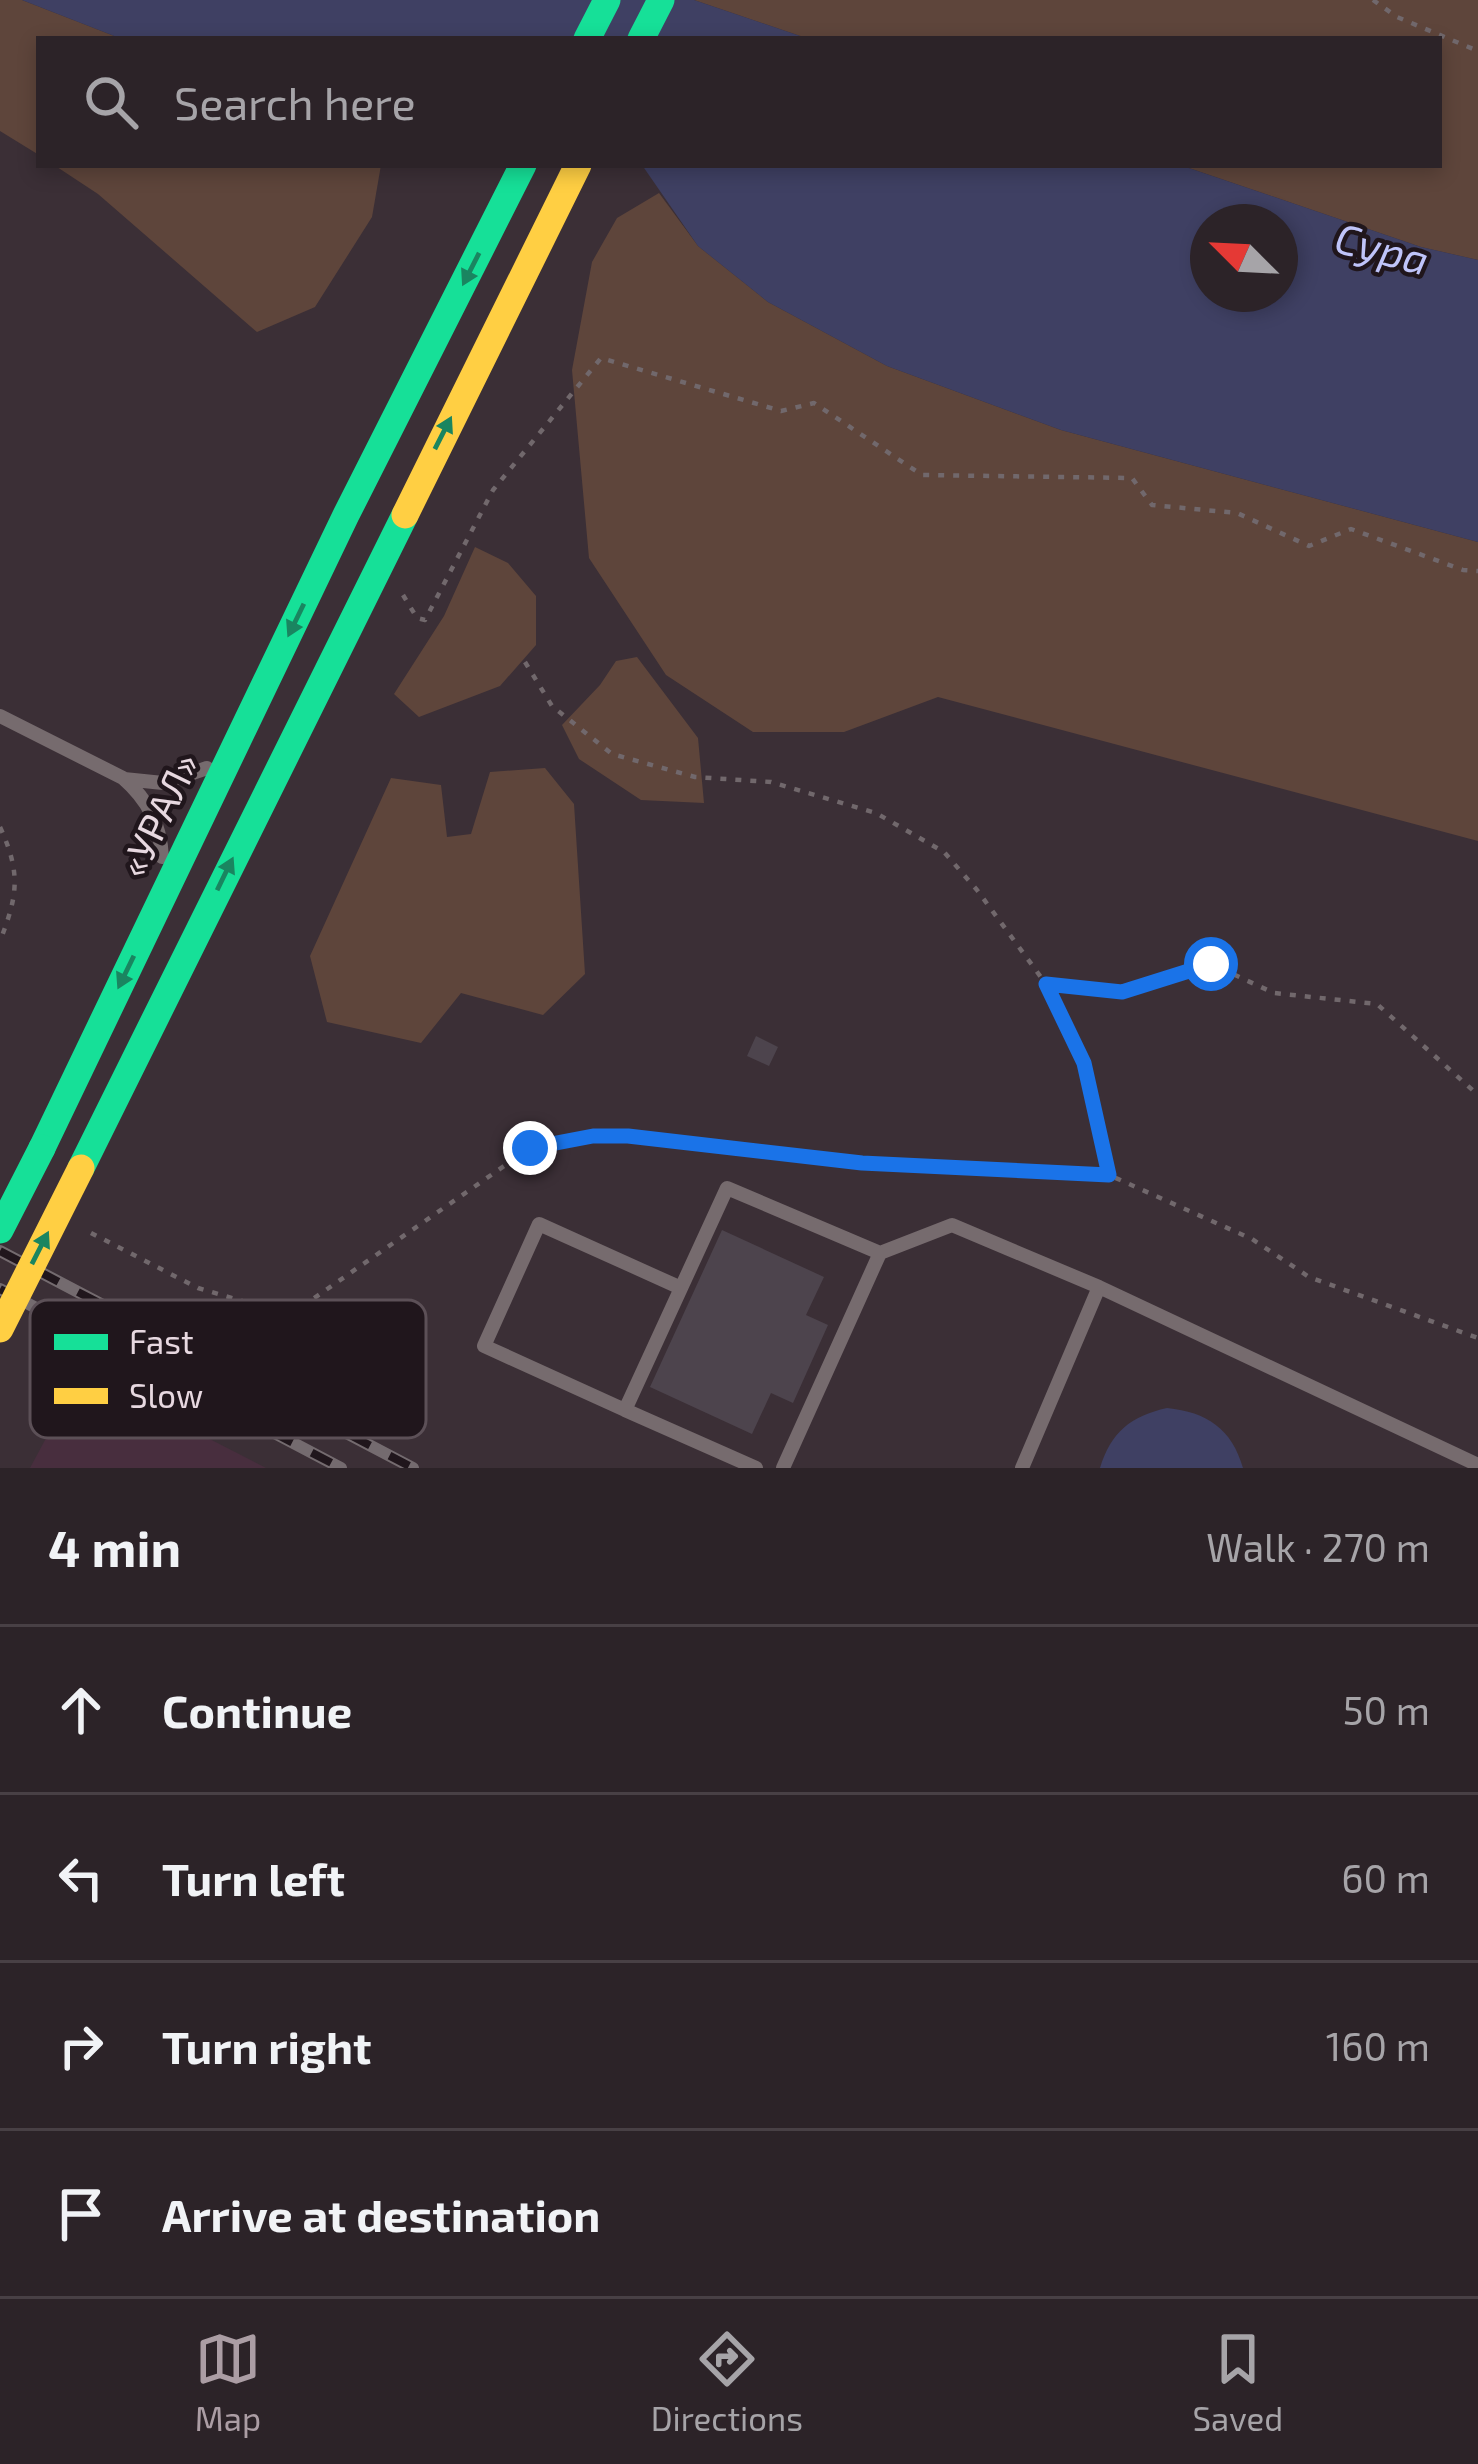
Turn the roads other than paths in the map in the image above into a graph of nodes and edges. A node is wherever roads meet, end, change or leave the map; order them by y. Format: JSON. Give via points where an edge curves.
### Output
{"nodes":[{"id":1,"x":607,"y":0,"type":"edge"},
{"id":2,"x":661,"y":0,"type":"edge"},
{"id":3,"x":589,"y":36,"type":"edge"},
{"id":4,"x":643,"y":36,"type":"edge"},
{"id":5,"x":522,"y":168,"type":"edge"},
{"id":6,"x":576,"y":168,"type":"edge"},
{"id":7,"x":0,"y":716,"type":"edge"},
{"id":8,"x":243,"y":730,"type":"junction"},
{"id":9,"x":123,"y":778,"type":"junction"},
{"id":10,"x":158,"y":907,"type":"junction"},
{"id":11,"x":0,"y":1230,"type":"edge"},
{"id":12,"x":880,"y":1253,"type":"junction"},
{"id":13,"x":1099,"y":1286,"type":"junction"},
{"id":14,"x":680,"y":1288,"type":"junction"},
{"id":15,"x":0,"y":1329,"type":"edge"},
{"id":16,"x":626,"y":1410,"type":"junction"},
{"id":17,"x":1478,"y":1465,"type":"edge"},
{"id":18,"x":756,"y":1468,"type":"edge"},
{"id":19,"x":783,"y":1468,"type":"edge"},
{"id":20,"x":1022,"y":1468,"type":"edge"}],
"edges":[{"from":1,"to":3,"type":"highway"},
{"from":2,"to":4,"type":"highway"},
{"from":5,"to":8,"type":"highway","name":"«УРАЛ»","one_way":true},
{"from":15,"to":6,"type":"highway","one_way":true,"bridge":true},
{"from":7,"to":9,"type":"lane"},
{"from":8,"to":9,"type":"lane","via":[[201,772],[163,783]]},
{"from":8,"to":10,"type":"highway","name":"«УРАЛ»"},
{"from":9,"to":10,"type":"lane","via":[[146,800],[160,836]]},
{"from":10,"to":11,"type":"highway","name":"«УРАЛ»","one_way":true,"bridge":true},
{"from":12,"to":13,"type":"lane","via":[[952,1225]]},
{"from":12,"to":14,"type":"lane","via":[[727,1188]]},
{"from":12,"to":19,"type":"lane"},
{"from":13,"to":17,"type":"lane"},
{"from":13,"to":20,"type":"lane"},
{"from":14,"to":16,"type":"lane"},
{"from":14,"to":16,"type":"lane","via":[[539,1224],[484,1346]]},
{"from":16,"to":18,"type":"lane"}]}
